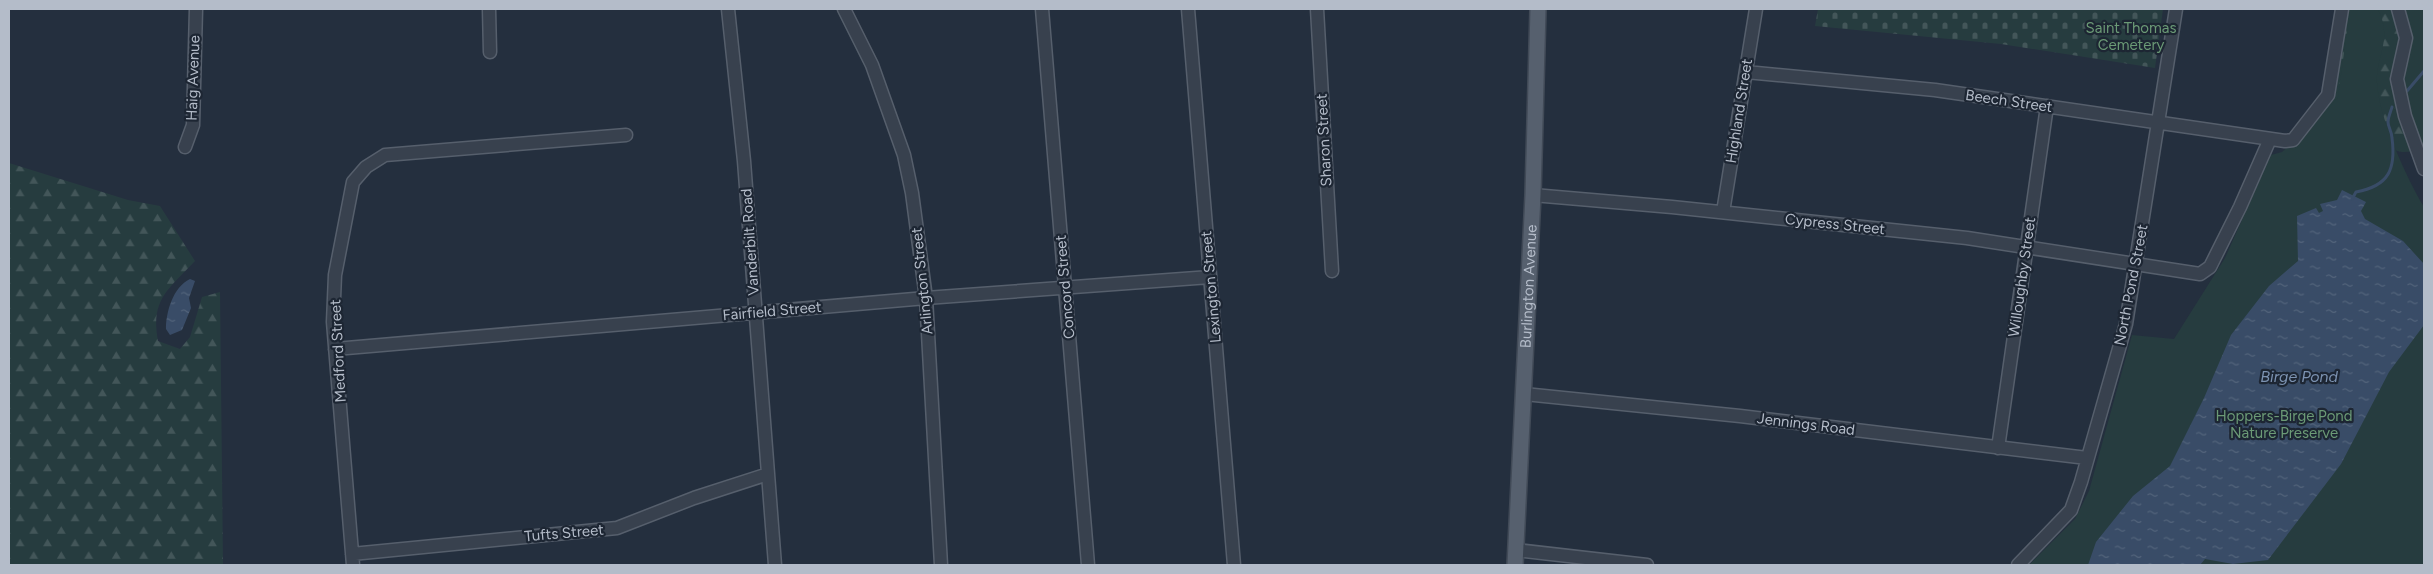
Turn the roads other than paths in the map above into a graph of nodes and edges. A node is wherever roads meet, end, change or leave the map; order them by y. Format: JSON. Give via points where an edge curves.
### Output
{"nodes":[{"id":1,"x":196,"y":9,"type":"edge"},
{"id":2,"x":490,"y":9,"type":"edge"},
{"id":3,"x":728,"y":9,"type":"edge"},
{"id":4,"x":844,"y":9,"type":"edge"},
{"id":5,"x":1042,"y":9,"type":"edge"},
{"id":6,"x":1188,"y":9,"type":"edge"},
{"id":7,"x":1317,"y":9,"type":"edge"},
{"id":8,"x":1538,"y":9,"type":"edge"},
{"id":9,"x":1756,"y":9,"type":"edge"},
{"id":10,"x":2176,"y":9,"type":"edge"},
{"id":11,"x":2342,"y":9,"type":"edge"},
{"id":12,"x":2398,"y":9,"type":"edge"},
{"id":13,"x":490,"y":52,"type":"dead end"},
{"id":14,"x":1746,"y":72,"type":"junction"},
{"id":15,"x":2047,"y":106,"type":"junction"},
{"id":16,"x":2159,"y":122,"type":"junction"},
{"id":17,"x":626,"y":134,"type":"dead end"},
{"id":18,"x":2270,"y":139,"type":"junction"},
{"id":19,"x":185,"y":147,"type":"dead end"},
{"id":20,"x":2424,"y":169,"type":"edge"},
{"id":21,"x":1533,"y":195,"type":"junction"},
{"id":22,"x":1723,"y":212,"type":"junction"},
{"id":23,"x":2026,"y":246,"type":"junction"},
{"id":24,"x":2136,"y":263,"type":"junction"},
{"id":25,"x":1332,"y":271,"type":"dead end"},
{"id":26,"x":1210,"y":276,"type":"junction"},
{"id":27,"x":1065,"y":288,"type":"junction"},
{"id":28,"x":926,"y":298,"type":"junction"},
{"id":29,"x":756,"y":313,"type":"junction"},
{"id":30,"x":335,"y":349,"type":"junction"},
{"id":31,"x":1524,"y":394,"type":"junction"},
{"id":32,"x":1998,"y":448,"type":"junction"},
{"id":33,"x":2088,"y":458,"type":"junction"},
{"id":34,"x":768,"y":474,"type":"junction"},
{"id":35,"x":1516,"y":558,"type":"edge"},
{"id":36,"x":353,"y":560,"type":"edge"},
{"id":37,"x":775,"y":565,"type":"edge"},
{"id":38,"x":941,"y":565,"type":"edge"},
{"id":39,"x":1088,"y":565,"type":"edge"},
{"id":40,"x":1234,"y":565,"type":"edge"},
{"id":41,"x":1647,"y":565,"type":"edge"},
{"id":42,"x":2018,"y":565,"type":"edge"}],
"edges":[{"from":1,"to":19,"type":"street","name":"Haig Avenue","via":[[193,125]]},
{"from":2,"to":13,"type":"street"},
{"from":3,"to":29,"type":"street","name":"Vanderbilt Road"},
{"from":4,"to":28,"type":"street","name":"Arlington Street","via":[[872,65],[904,155]]},
{"from":5,"to":27,"type":"street","name":"Concord Street"},
{"from":6,"to":26,"type":"street","name":"Lexington Street"},
{"from":7,"to":25,"type":"street","name":"Sharon Street"},
{"from":8,"to":21,"type":"main road","name":"Burlington Avenue"},
{"from":9,"to":14,"type":"street","name":"Highland Street"},
{"from":10,"to":16,"type":"street","name":"North Pond Street"},
{"from":11,"to":18,"type":"street","name":"Beech Street","via":[[2328,95],[2293,140]]},
{"from":12,"to":20,"type":"street","via":[[2406,38],[2397,79],[2405,116]]},
{"from":14,"to":15,"type":"street","name":"Beech Street","via":[[1935,90]]},
{"from":14,"to":22,"type":"street","name":"Highland Street"},
{"from":15,"to":16,"type":"street","name":"Beech Street"},
{"from":15,"to":23,"type":"street","name":"Willoughby Street"},
{"from":16,"to":18,"type":"street","name":"Beech Street"},
{"from":16,"to":24,"type":"street","name":"North Pond Street"},
{"from":17,"to":30,"type":"street","name":"Medford Street","via":[[385,155],[366,166],[353,182],[335,275]]},
{"from":18,"to":24,"type":"street","name":"Cypress Street","via":[[2210,267],[2200,274]]},
{"from":21,"to":22,"type":"street","name":"Cypress Street"},
{"from":21,"to":31,"type":"main road","name":"Burlington Avenue"},
{"from":22,"to":23,"type":"street","name":"Cypress Street"},
{"from":23,"to":24,"type":"street","name":"Cypress Street"},
{"from":23,"to":32,"type":"street","name":"Willoughby Street"},
{"from":24,"to":33,"type":"street","name":"North Pond Street","via":[[2126,324]]},
{"from":26,"to":27,"type":"street","name":"Fairfield Street"},
{"from":26,"to":40,"type":"street","name":"Lexington Street"},
{"from":27,"to":28,"type":"street","name":"Fairfield Street"},
{"from":27,"to":39,"type":"street","name":"Concord Street"},
{"from":28,"to":29,"type":"street","name":"Fairfield Street"},
{"from":28,"to":38,"type":"street","name":"Arlington Street"},
{"from":29,"to":30,"type":"street","name":"Fairfield Street"},
{"from":29,"to":34,"type":"street","name":"Vanderbilt Road"},
{"from":30,"to":36,"type":"street","name":"Medford Street"},
{"from":31,"to":32,"type":"street","name":"Jennings Road","via":[[1740,416]]},
{"from":31,"to":35,"type":"main road","name":"Burlington Avenue"},
{"from":32,"to":33,"type":"street","name":"Jennings Road"},
{"from":33,"to":42,"type":"street","name":"North Pond Street","via":[[2070,510]]},
{"from":34,"to":36,"type":"street","name":"Tufts Street","via":[[617,528]]},
{"from":34,"to":37,"type":"street","name":"Vanderbilt Road"},
{"from":35,"to":41,"type":"street"}]}
